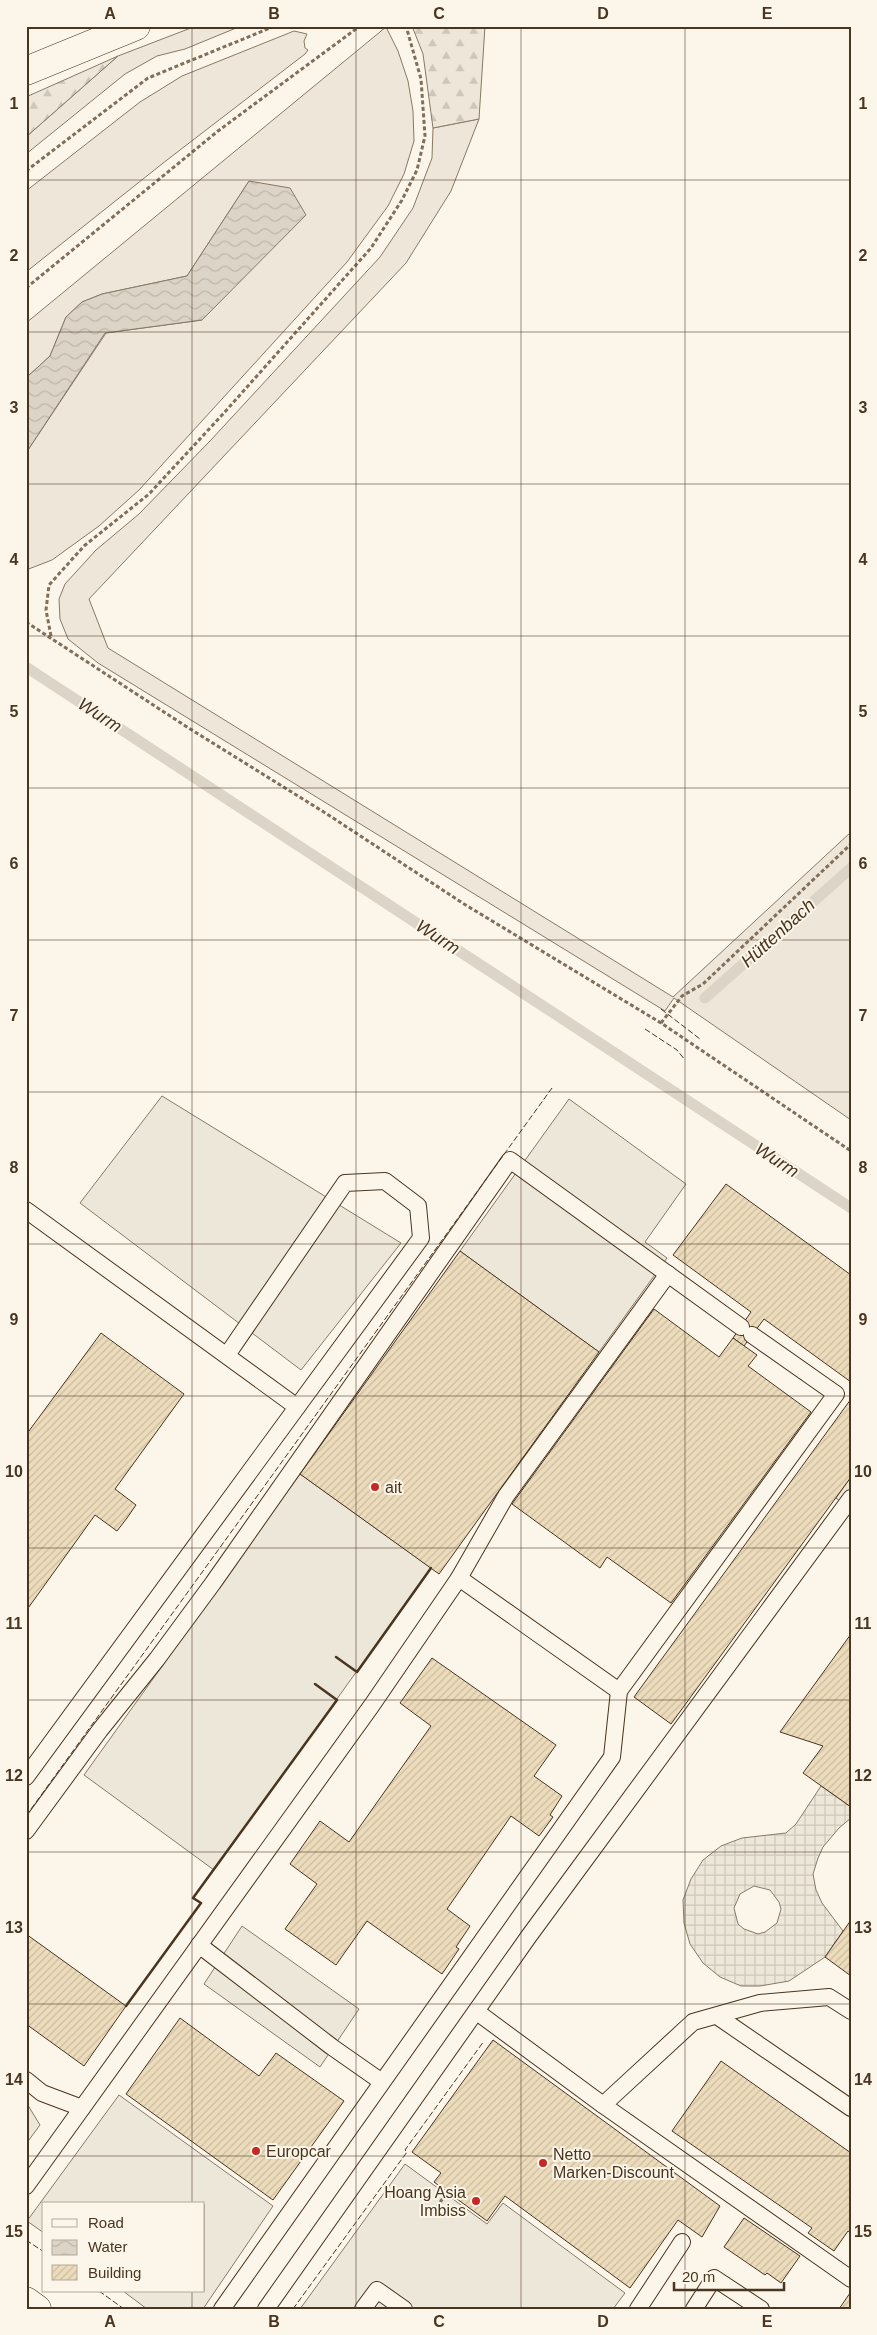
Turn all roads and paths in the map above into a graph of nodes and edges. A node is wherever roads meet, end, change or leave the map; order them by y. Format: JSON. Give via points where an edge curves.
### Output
{"nodes":[{"id":1,"x":136,"y":26,"type":"edge"},
{"id":2,"x":275,"y":26,"type":"edge"},
{"id":3,"x":360,"y":26,"type":"edge"},
{"id":4,"x":406,"y":26,"type":"edge"},
{"id":5,"x":26,"y":71,"type":"edge"},
{"id":6,"x":26,"y":171,"type":"edge"},
{"id":7,"x":26,"y":288,"type":"edge"},
{"id":8,"x":26,"y":622,"type":"edge"},
{"id":9,"x":51,"y":637,"type":"junction"},
{"id":10,"x":851,"y":844,"type":"edge"},
{"id":11,"x":662,"y":1024,"type":"junction"},
{"id":12,"x":851,"y":1151,"type":"edge"},
{"id":13,"x":26,"y":1210,"type":"edge"},
{"id":14,"x":668,"y":1274,"type":"junction"},
{"id":15,"x":227,"y":1355,"type":"junction"},
{"id":16,"x":297,"y":1407,"type":"junction"},
{"id":17,"x":851,"y":1498,"type":"edge"},
{"id":18,"x":459,"y":1578,"type":"junction"},
{"id":19,"x":619,"y":1690,"type":"junction"},
{"id":20,"x":26,"y":1777,"type":"edge"},
{"id":21,"x":26,"y":1831,"type":"edge"},
{"id":22,"x":199,"y":1945,"type":"junction"},
{"id":23,"x":851,"y":2011,"type":"edge"},
{"id":24,"x":477,"y":2012,"type":"junction"},
{"id":25,"x":717,"y":2016,"type":"junction"},
{"id":26,"x":26,"y":2080,"type":"edge"},
{"id":27,"x":382,"y":2082,"type":"junction"},
{"id":28,"x":602,"y":2105,"type":"junction"},
{"id":29,"x":82,"y":2108,"type":"junction"},
{"id":30,"x":851,"y":2108,"type":"edge"},
{"id":31,"x":26,"y":2186,"type":"edge"},
{"id":32,"x":447,"y":2192,"type":"dead end"},
{"id":33,"x":433,"y":2213,"type":"dead end"},
{"id":34,"x":682,"y":2242,"type":"dead end"},
{"id":35,"x":851,"y":2279,"type":"edge"},
{"id":36,"x":26,"y":2301,"type":"edge"},
{"id":37,"x":37,"y":2309,"type":"edge"},
{"id":38,"x":222,"y":2309,"type":"edge"},
{"id":39,"x":266,"y":2309,"type":"edge"},
{"id":40,"x":363,"y":2309,"type":"edge"},
{"id":41,"x":404,"y":2309,"type":"edge"},
{"id":42,"x":638,"y":2309,"type":"edge"},
{"id":43,"x":694,"y":2309,"type":"edge"},
{"id":44,"x":761,"y":2309,"type":"edge"}],
"edges":[{"from":1,"to":5,"type":"main road"},
{"from":2,"to":6,"type":"path","via":[[148,78]]},
{"from":3,"to":7,"type":"path","via":[[218,131]]},
{"from":4,"to":9,"type":"path","via":[[420,79],[425,136],[417,170],[402,200],[372,248],[223,414],[149,494],[84,546],[49,585],[46,610]]},
{"from":8,"to":9,"type":"path"},
{"from":9,"to":11,"type":"path","via":[[108,677],[464,904]]},
{"from":10,"to":11,"type":"path","via":[[703,984],[682,996]]},
{"from":11,"to":12,"type":"path"},
{"from":13,"to":15,"type":"lane"},
{"from":14,"to":18,"type":"lane","via":[[506,1496]]},
{"from":14,"to":19,"type":"lane","via":[[836,1394]]},
{"from":14,"to":21,"type":"lane","via":[[510,1160],[207,1591]]},
{"from":15,"to":16,"type":"lane"},
{"from":15,"to":16,"type":"lane","via":[[345,1183],[385,1182],[418,1206],[421,1238]]},
{"from":16,"to":20,"type":"lane"},
{"from":17,"to":24,"type":"lane","via":[[529,1936]]},
{"from":18,"to":19,"type":"lane"},
{"from":18,"to":22,"type":"lane"},
{"from":19,"to":27,"type":"lane","via":[[612,1757]]},
{"from":22,"to":27,"type":"lane"},
{"from":22,"to":29,"type":"lane"},
{"from":23,"to":25,"type":"lane","via":[[828,1997],[760,2003]]},
{"from":24,"to":28,"type":"lane"},
{"from":24,"to":39,"type":"lane"},
{"from":25,"to":28,"type":"lane","via":[[693,2022]]},
{"from":25,"to":30,"type":"lane"},
{"from":26,"to":29,"type":"lane","via":[[42,2093]]},
{"from":27,"to":38,"type":"lane"},
{"from":28,"to":35,"type":"lane"},
{"from":29,"to":31,"type":"lane"},
{"from":32,"to":33,"type":"path"},
{"from":34,"to":42,"type":"lane"},
{"from":36,"to":37,"type":"main road"},
{"from":40,"to":41,"type":"lane","via":[[377,2290]]},
{"from":43,"to":44,"type":"lane","via":[[714,2278]]}]}
